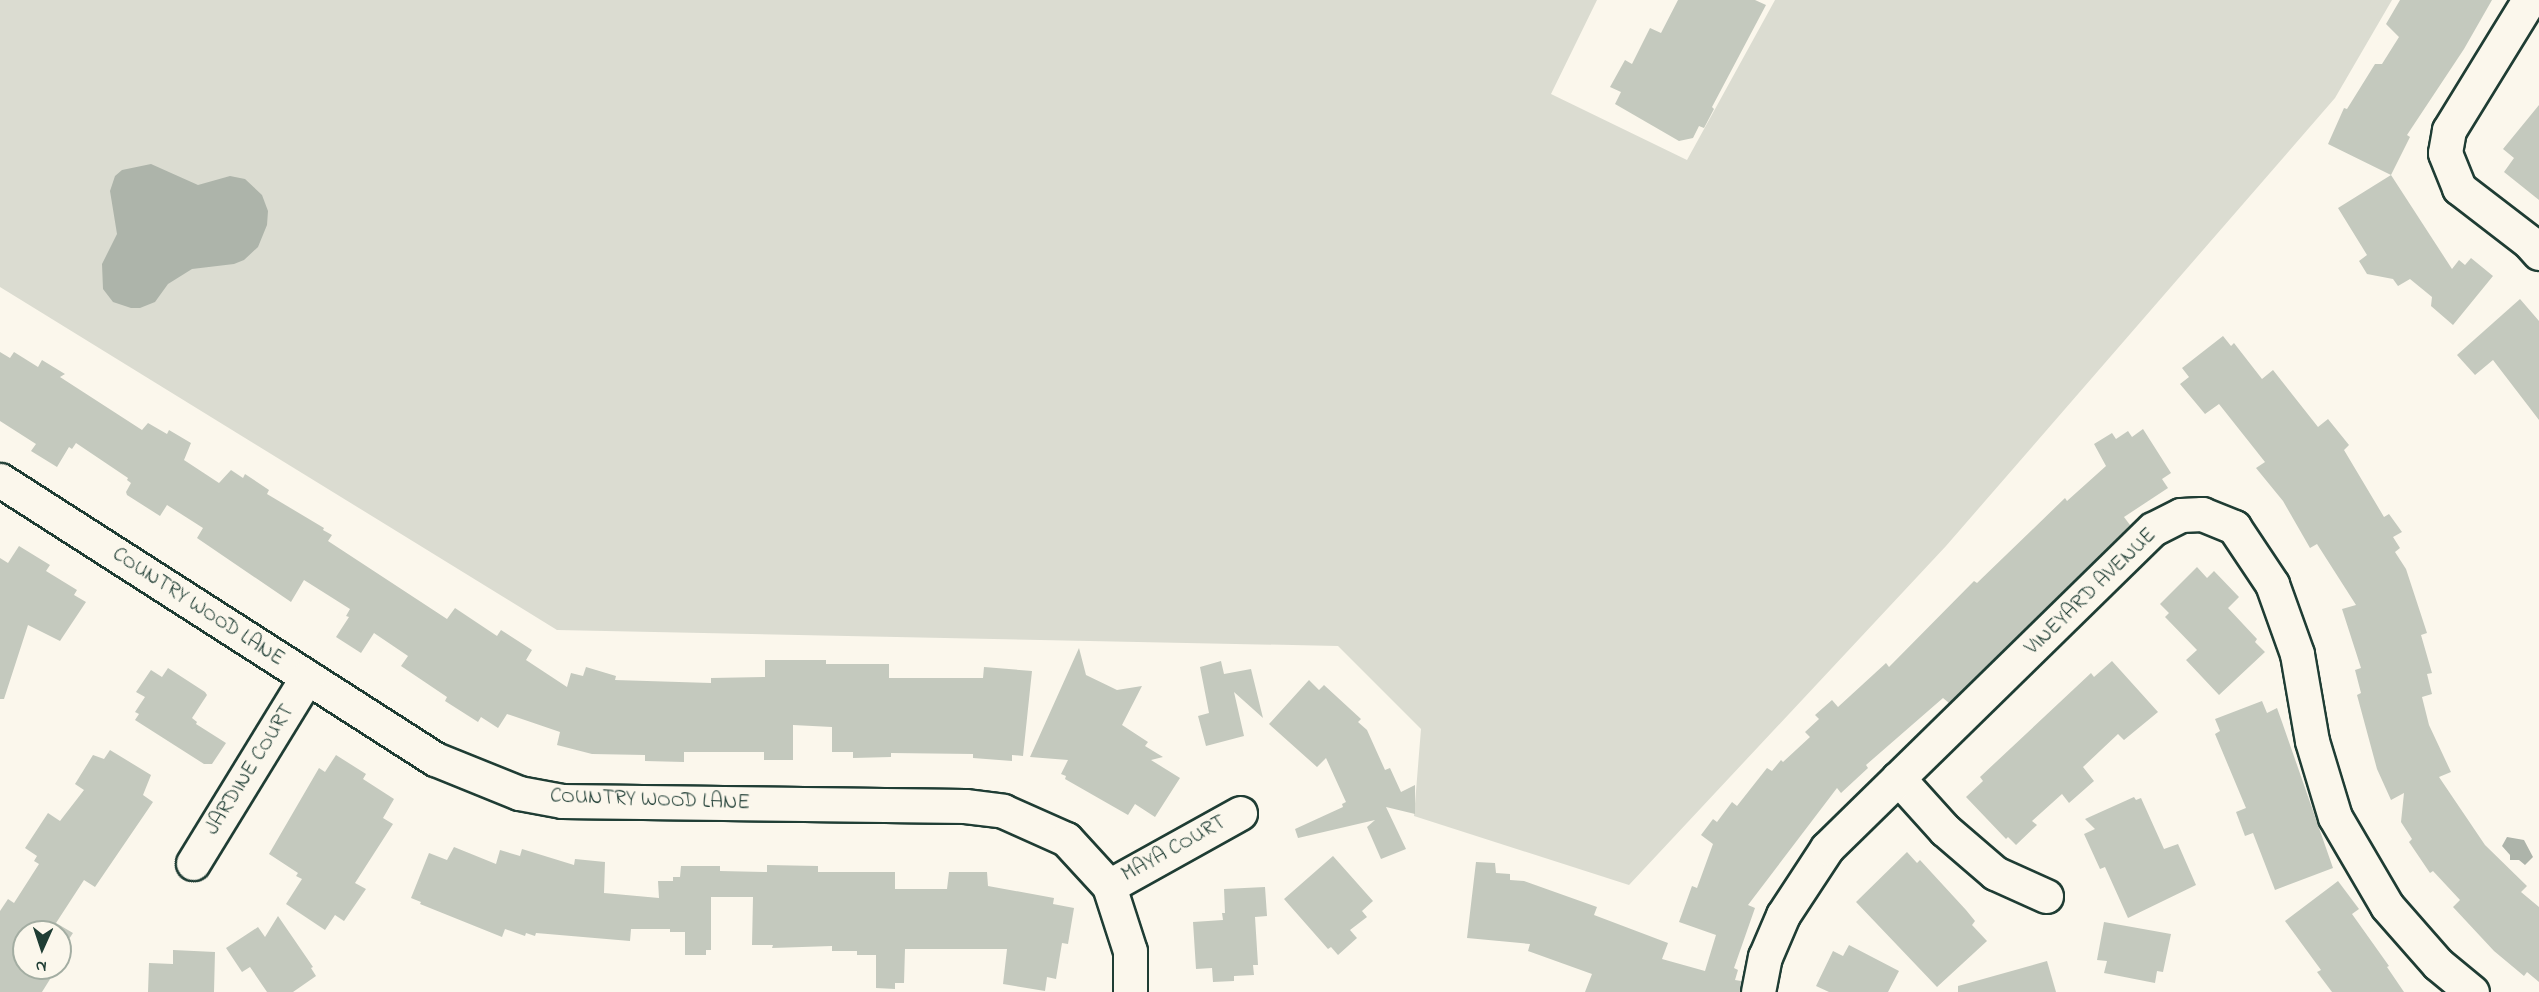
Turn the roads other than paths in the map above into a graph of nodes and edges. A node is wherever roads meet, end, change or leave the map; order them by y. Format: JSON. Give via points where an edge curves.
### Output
{"nodes":[{"id":1,"x":2529,"y":0,"type":"edge"},
{"id":2,"x":2539,"y":253,"type":"edge"},
{"id":3,"x":0,"y":480,"type":"edge"},
{"id":4,"x":307,"y":677,"type":"junction"},
{"id":5,"x":1898,"y":778,"type":"junction"},
{"id":6,"x":1240,"y":813,"type":"dead end"},
{"id":7,"x":193,"y":864,"type":"dead end"},
{"id":8,"x":1109,"y":886,"type":"junction"},
{"id":9,"x":2046,"y":896,"type":"dead end"},
{"id":10,"x":1130,"y":992,"type":"edge"},
{"id":11,"x":1758,"y":992,"type":"edge"},
{"id":12,"x":2472,"y":992,"type":"edge"}],
"edges":[{"from":1,"to":2,"type":"street","via":[[2449,130],[2445,153],[2459,188]]},
{"from":3,"to":4,"type":"street","name":"COUNTRY WOOD LANE"},
{"from":4,"to":7,"type":"street","name":"JARDINE COURT"},
{"from":4,"to":8,"type":"street","name":"COUNTRY WOOD LANE","via":[[435,759],[519,792],[562,801],[965,806],[1003,811],[1066,839]]},
{"from":5,"to":9,"type":"street","via":[[1945,830],[1995,873]]},
{"from":5,"to":11,"type":"street","name":"VINEYARD AVENUE","via":[[1827,848],[1783,915],[1765,957]]},
{"from":5,"to":12,"type":"street","name":"VINEYARD AVENUE","via":[[2153,529],[2181,515],[2202,514],[2234,527],[2271,584],[2297,654],[2312,741],[2335,817],[2386,906],[2438,963]]},
{"from":6,"to":8,"type":"street","name":"MAYA COURT"},
{"from":8,"to":10,"type":"street","name":"COUNTRY WOOD LANE","via":[[1130,951]]}]}
